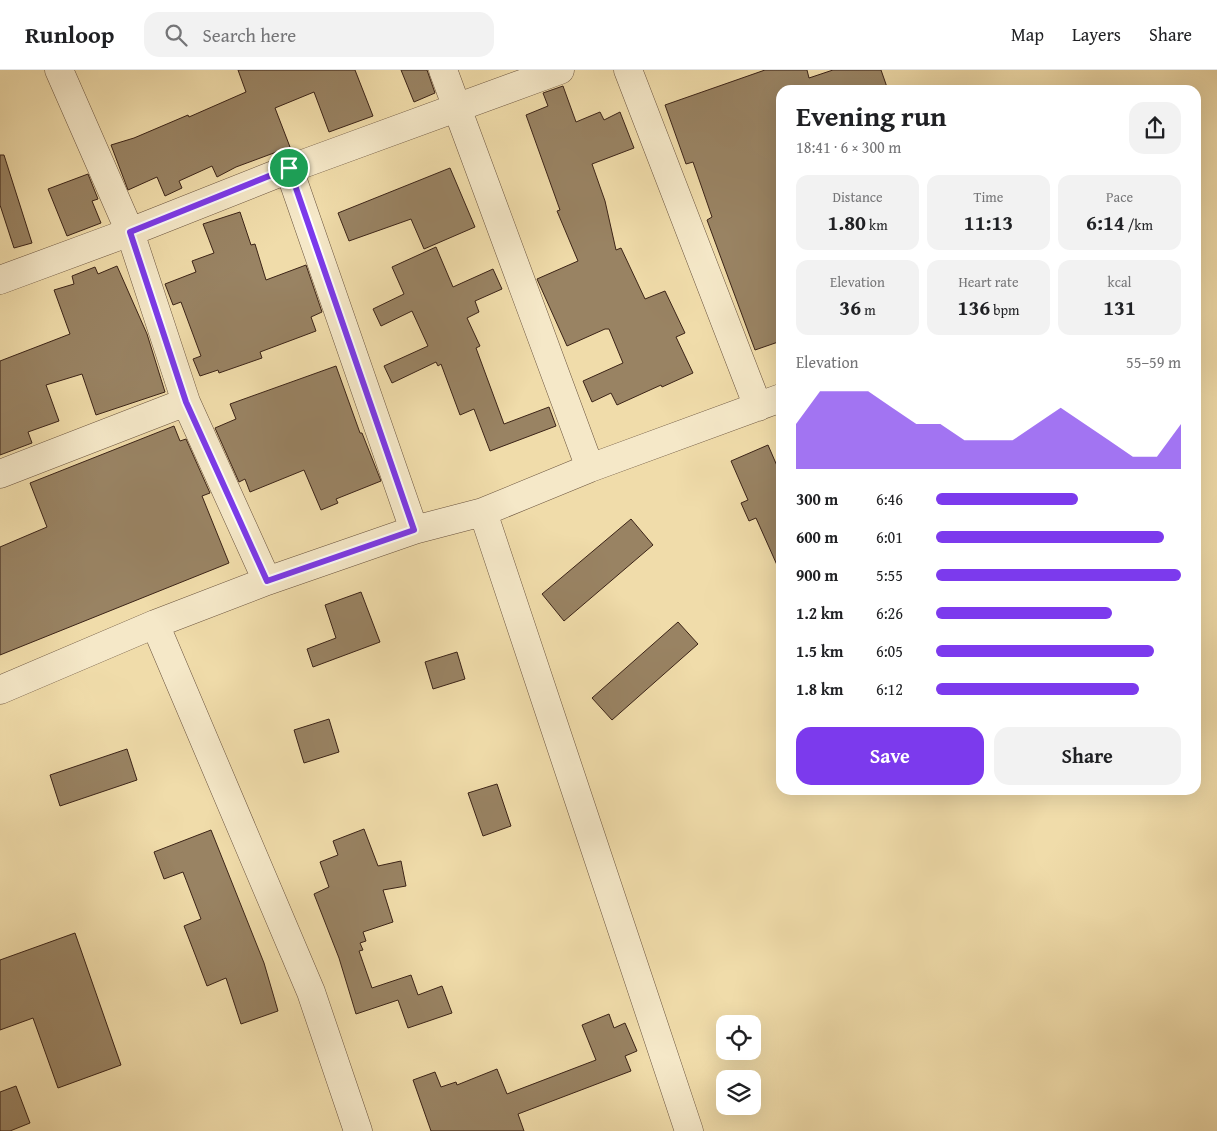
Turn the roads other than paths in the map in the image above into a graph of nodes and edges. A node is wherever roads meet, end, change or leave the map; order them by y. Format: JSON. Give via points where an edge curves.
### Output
{"nodes":[{"id":1,"x":60,"y":70,"type":"edge"},
{"id":2,"x":443,"y":70,"type":"edge"},
{"id":3,"x":560,"y":70,"type":"edge"},
{"id":4,"x":628,"y":70,"type":"edge"},
{"id":5,"x":458,"y":109,"type":"junction"},
{"id":6,"x":289,"y":168,"type":"junction"},
{"id":7,"x":130,"y":232,"type":"junction"},
{"id":8,"x":0,"y":280,"type":"edge"},
{"id":9,"x":186,"y":402,"type":"junction"},
{"id":10,"x":770,"y":403,"type":"edge"},
{"id":11,"x":590,"y":468,"type":"junction"},
{"id":12,"x":0,"y":474,"type":"edge"},
{"id":13,"x":483,"y":512,"type":"junction"},
{"id":14,"x":414,"y":530,"type":"junction"},
{"id":15,"x":267,"y":581,"type":"junction"},
{"id":16,"x":155,"y":624,"type":"junction"},
{"id":17,"x":0,"y":690,"type":"edge"},
{"id":18,"x":358,"y":1131,"type":"edge"},
{"id":19,"x":689,"y":1131,"type":"edge"}],
"edges":[{"from":1,"to":7,"type":"street"},
{"from":2,"to":5,"type":"street"},
{"from":3,"to":5,"type":"street"},
{"from":4,"to":10,"type":"street"},
{"from":5,"to":6,"type":"street"},
{"from":5,"to":11,"type":"street"},
{"from":6,"to":7,"type":"street"},
{"from":6,"to":14,"type":"street"},
{"from":7,"to":8,"type":"street"},
{"from":7,"to":9,"type":"street"},
{"from":9,"to":12,"type":"street"},
{"from":9,"to":15,"type":"street"},
{"from":10,"to":11,"type":"street"},
{"from":11,"to":13,"type":"street"},
{"from":13,"to":14,"type":"street"},
{"from":13,"to":19,"type":"street"},
{"from":14,"to":15,"type":"street"},
{"from":15,"to":16,"type":"street"},
{"from":16,"to":17,"type":"street"},
{"from":16,"to":18,"type":"street","via":[[311,992]]}]}
